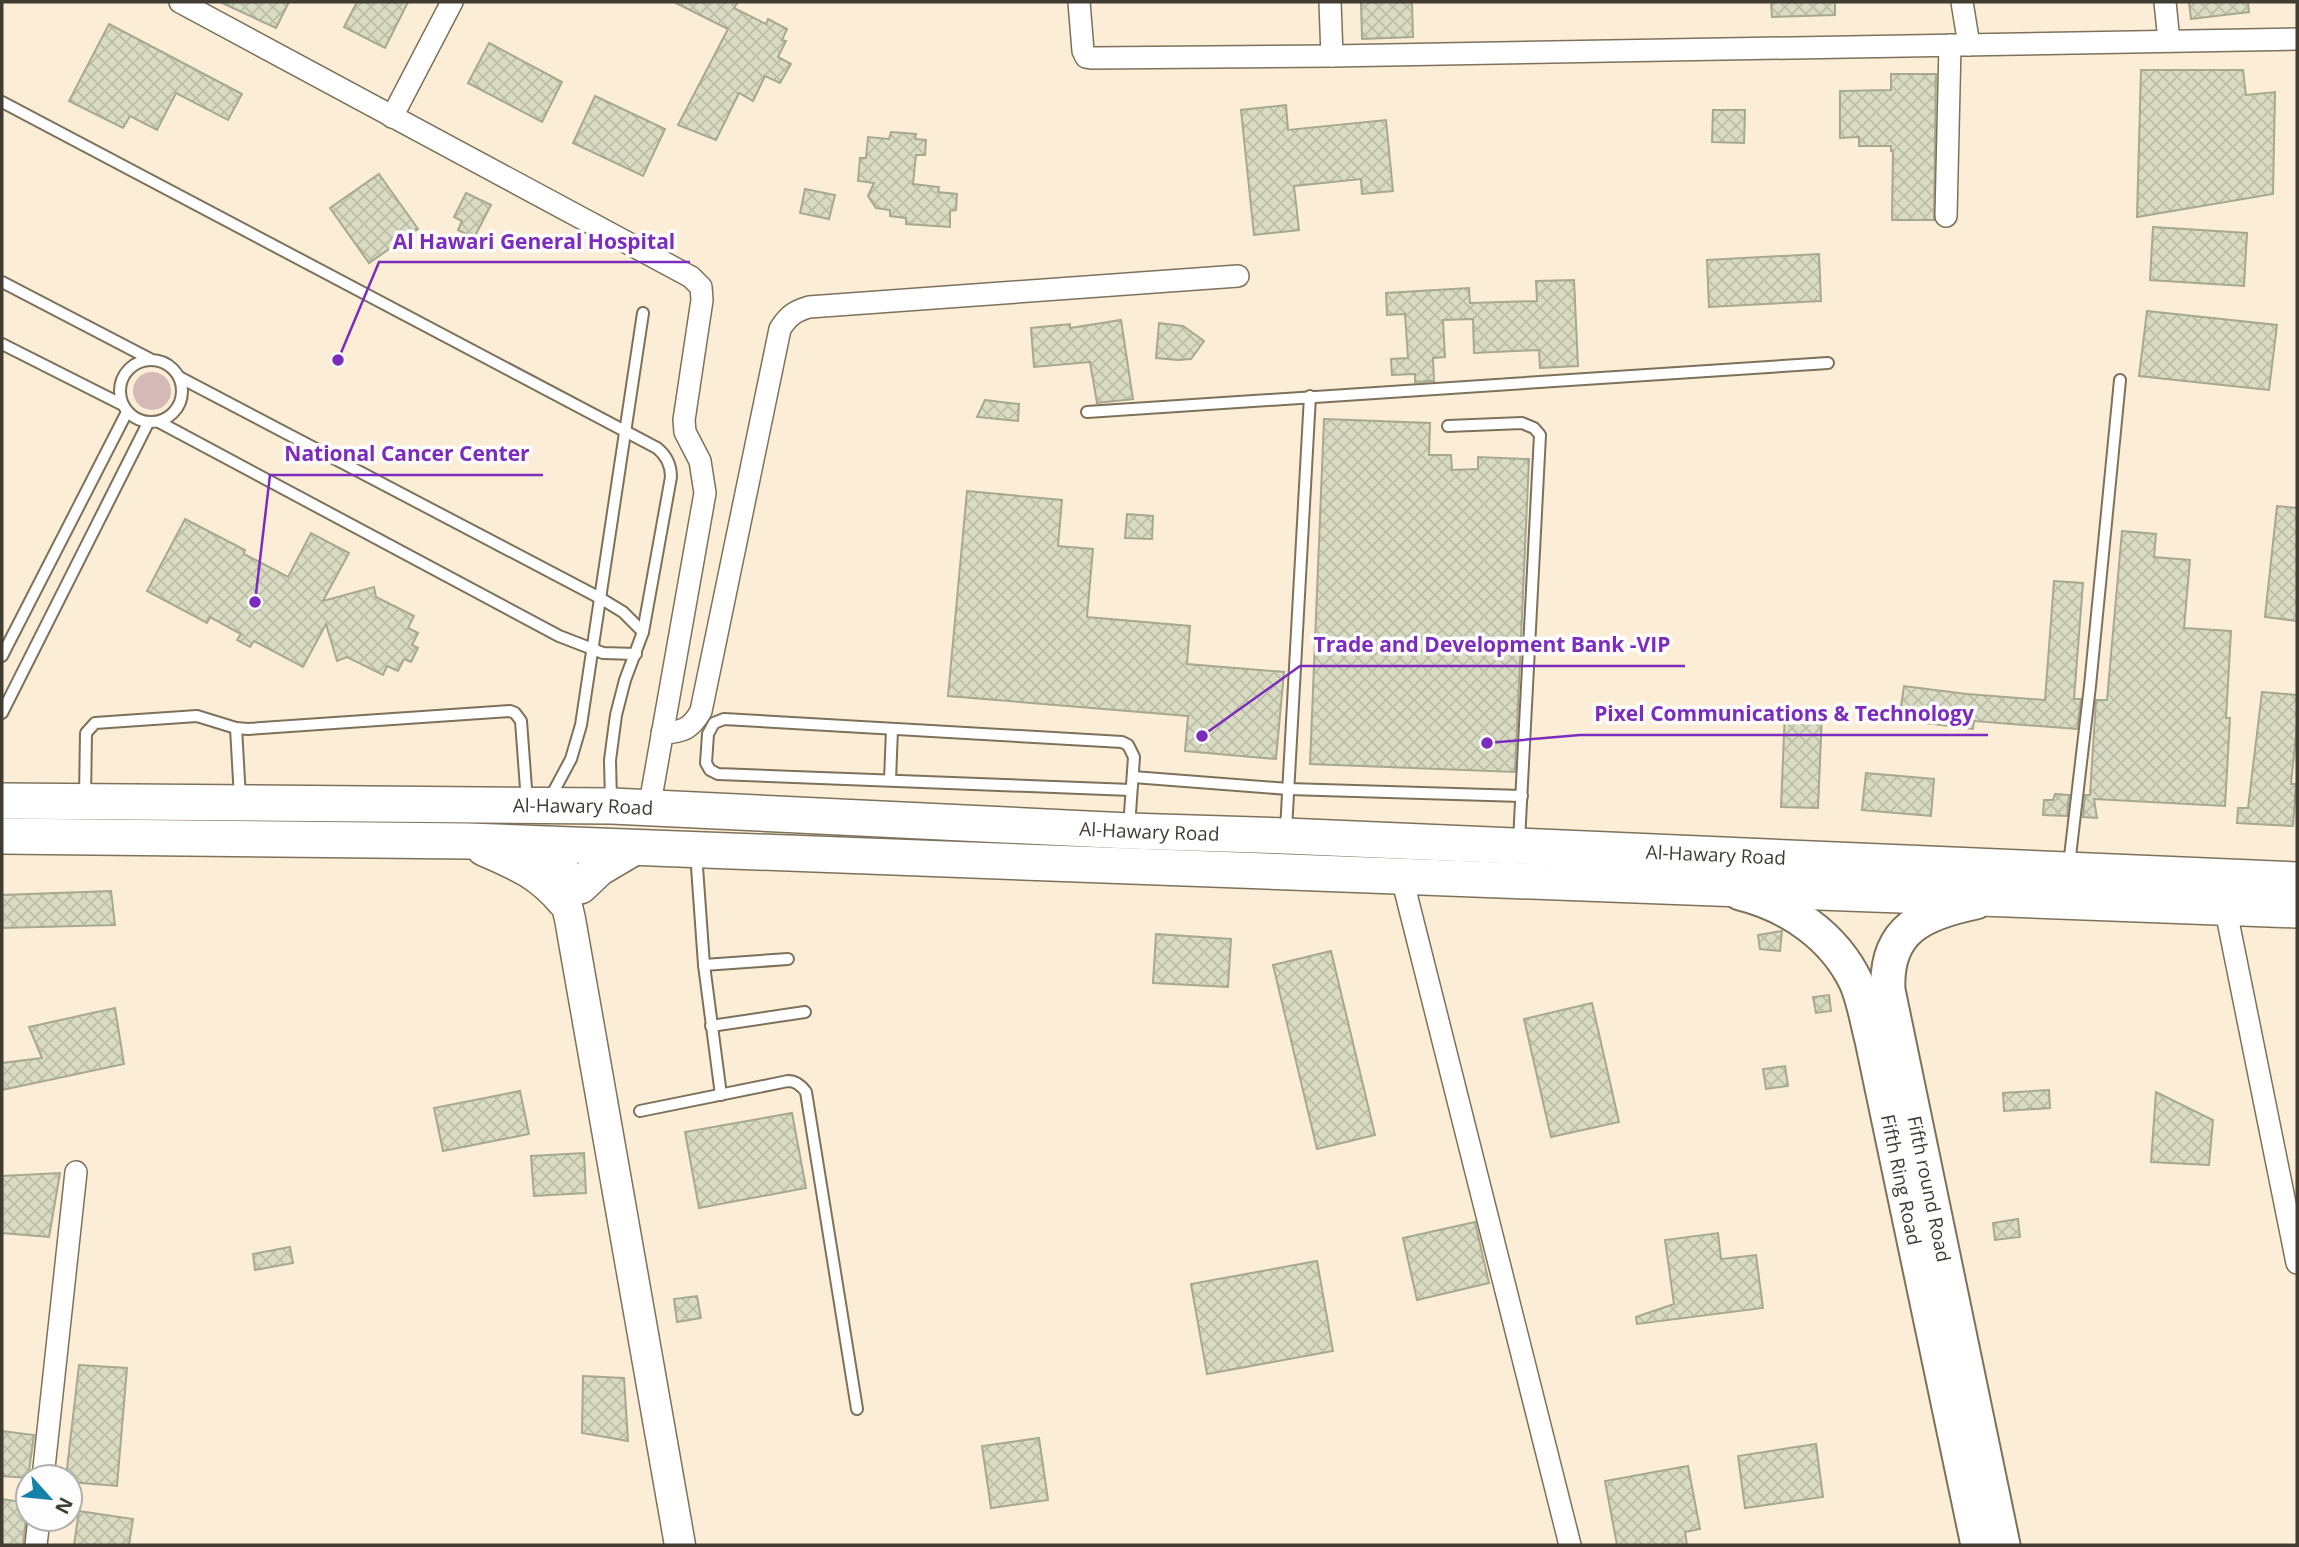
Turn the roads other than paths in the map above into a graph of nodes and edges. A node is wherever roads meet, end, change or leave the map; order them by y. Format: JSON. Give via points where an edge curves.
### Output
{"nodes":[{"id":1,"x":180,"y":2,"type":"edge"},
{"id":2,"x":452,"y":2,"type":"edge"},
{"id":3,"x":1079,"y":2,"type":"edge"},
{"id":4,"x":1330,"y":2,"type":"edge"},
{"id":5,"x":1962,"y":2,"type":"edge"},
{"id":6,"x":2165,"y":2,"type":"edge"},
{"id":7,"x":2297,"y":39,"type":"edge"},
{"id":8,"x":2169,"y":41,"type":"junction"},
{"id":9,"x":1960,"y":45,"type":"junction"},
{"id":10,"x":1332,"y":56,"type":"junction"},
{"id":11,"x":2,"y":103,"type":"edge"},
{"id":12,"x":391,"y":117,"type":"junction"},
{"id":13,"x":1946,"y":216,"type":"dead end"},
{"id":14,"x":1238,"y":276,"type":"dead end"},
{"id":15,"x":2,"y":282,"type":"edge"},
{"id":16,"x":643,"y":313,"type":"dead end"},
{"id":17,"x":2,"y":344,"type":"edge"},
{"id":18,"x":150,"y":359,"type":"junction"},
{"id":19,"x":1828,"y":363,"type":"dead end"},
{"id":20,"x":179,"y":377,"type":"junction"},
{"id":21,"x":2120,"y":380,"type":"dead end"},
{"id":22,"x":1310,"y":396,"type":"junction"},
{"id":23,"x":125,"y":409,"type":"junction"},
{"id":24,"x":1087,"y":412,"type":"dead end"},
{"id":25,"x":154,"y":423,"type":"junction"},
{"id":26,"x":1448,"y":426,"type":"dead end"},
{"id":27,"x":625,"y":431,"type":"junction"},
{"id":28,"x":600,"y":598,"type":"junction"},
{"id":29,"x":643,"y":632,"type":"junction"},
{"id":30,"x":592,"y":650,"type":"junction"},
{"id":31,"x":636,"y":654,"type":"junction"},
{"id":32,"x":2,"y":656,"type":"edge"},
{"id":33,"x":2,"y":713,"type":"edge"},
{"id":34,"x":236,"y":728,"type":"junction"},
{"id":35,"x":892,"y":729,"type":"junction"},
{"id":36,"x":662,"y":733,"type":"junction"},
{"id":37,"x":1133,"y":777,"type":"junction"},
{"id":38,"x":890,"y":780,"type":"junction"},
{"id":39,"x":1288,"y":789,"type":"junction"},
{"id":40,"x":1131,"y":790,"type":"junction"},
{"id":41,"x":1521,"y":796,"type":"junction"},
{"id":42,"x":2,"y":801,"type":"edge"},
{"id":43,"x":85,"y":801,"type":"junction"},
{"id":44,"x":240,"y":802,"type":"junction"},
{"id":45,"x":536,"y":805,"type":"junction"},
{"id":46,"x":612,"y":806,"type":"junction"},
{"id":47,"x":649,"y":809,"type":"junction"},
{"id":48,"x":1129,"y":831,"type":"junction"},
{"id":49,"x":2,"y":836,"type":"edge"},
{"id":50,"x":1286,"y":836,"type":"junction"},
{"id":51,"x":468,"y":841,"type":"junction"},
{"id":52,"x":574,"y":845,"type":"junction"},
{"id":53,"x":1519,"y":847,"type":"junction"},
{"id":54,"x":633,"y":848,"type":"junction"},
{"id":55,"x":696,"y":850,"type":"junction"},
{"id":56,"x":1228,"y":851,"type":"junction"},
{"id":57,"x":2068,"y":872,"type":"junction"},
{"id":58,"x":1401,"y":874,"type":"junction"},
{"id":59,"x":2297,"y":880,"type":"edge"},
{"id":60,"x":1720,"y":890,"type":"junction"},
{"id":61,"x":1994,"y":898,"type":"junction"},
{"id":62,"x":572,"y":902,"type":"junction"},
{"id":63,"x":2225,"y":906,"type":"junction"},
{"id":64,"x":2297,"y":910,"type":"edge"},
{"id":65,"x":788,"y":959,"type":"dead end"},
{"id":66,"x":704,"y":965,"type":"junction"},
{"id":67,"x":805,"y":1012,"type":"dead end"},
{"id":68,"x":710,"y":1026,"type":"junction"},
{"id":69,"x":721,"y":1095,"type":"junction"},
{"id":70,"x":640,"y":1111,"type":"dead end"},
{"id":71,"x":76,"y":1172,"type":"dead end"},
{"id":72,"x":2297,"y":1263,"type":"edge"},
{"id":73,"x":857,"y":1409,"type":"dead end"},
{"id":74,"x":45,"y":1463,"type":"edge"},
{"id":75,"x":680,"y":1545,"type":"edge"},
{"id":76,"x":1570,"y":1545,"type":"edge"},
{"id":77,"x":1978,"y":1545,"type":"edge"},
{"id":78,"x":2003,"y":1545,"type":"edge"}],
"edges":[{"from":1,"to":12,"type":"street"},
{"from":2,"to":12,"type":"street"},
{"from":3,"to":10,"type":"street","via":[[1086,57]]},
{"from":4,"to":10,"type":"street"},
{"from":5,"to":9,"type":"street"},
{"from":6,"to":8,"type":"street"},
{"from":7,"to":8,"type":"street"},
{"from":8,"to":9,"type":"street"},
{"from":9,"to":10,"type":"street"},
{"from":9,"to":13,"type":"street"},
{"from":11,"to":27,"type":"lane"},
{"from":12,"to":36,"type":"street","via":[[691,276],[701,287],[684,419],[685,432],[700,461],[705,492]]},
{"from":14,"to":36,"type":"street","via":[[809,307],[788,317],[780,329],[701,711],[683,732]]},
{"from":15,"to":18,"type":"lane"},
{"from":16,"to":27,"type":"lane"},
{"from":17,"to":23,"type":"lane"},
{"from":18,"to":20,"type":"lane","via":[[172,367]]},
{"from":18,"to":23,"type":"lane","via":[[138,362],[121,381],[119,393]]},
{"from":19,"to":22,"type":"lane"},
{"from":20,"to":25,"type":"lane","via":[[183,387],[177,409]]},
{"from":20,"to":28,"type":"lane"},
{"from":21,"to":57,"type":"lane"},
{"from":22,"to":24,"type":"lane"},
{"from":22,"to":39,"type":"lane"},
{"from":23,"to":25,"type":"lane","via":[[136,420]]},
{"from":23,"to":32,"type":"lane"},
{"from":25,"to":30,"type":"lane"},
{"from":25,"to":33,"type":"lane"},
{"from":26,"to":41,"type":"lane","via":[[1522,423],[1540,435]]},
{"from":27,"to":28,"type":"lane"},
{"from":27,"to":29,"type":"lane","via":[[664,453],[671,469]]},
{"from":28,"to":29,"type":"lane"},
{"from":28,"to":30,"type":"lane"},
{"from":29,"to":31,"type":"lane"},
{"from":30,"to":31,"type":"lane"},
{"from":30,"to":45,"type":"lane","via":[[577,742],[564,775]]},
{"from":31,"to":46,"type":"lane","via":[[616,715],[610,760]]},
{"from":34,"to":43,"type":"lane","via":[[197,716],[94,723],[86,733]]},
{"from":34,"to":44,"type":"lane"},
{"from":34,"to":45,"type":"lane","via":[[510,711],[521,721]]},
{"from":35,"to":37,"type":"lane","via":[[1122,742],[1132,751]]},
{"from":35,"to":38,"type":"lane"},
{"from":35,"to":38,"type":"lane","via":[[724,719],[710,727],[706,763],[718,774]]},
{"from":36,"to":47,"type":"street"},
{"from":37,"to":39,"type":"lane"},
{"from":37,"to":40,"type":"lane"},
{"from":38,"to":40,"type":"lane"},
{"from":39,"to":41,"type":"lane"},
{"from":39,"to":50,"type":"lane"},
{"from":40,"to":48,"type":"lane"},
{"from":41,"to":53,"type":"lane"},
{"from":42,"to":43,"type":"highway","name":"Al-Hawary Road"},
{"from":43,"to":44,"type":"highway","name":"Al-Hawary Road"},
{"from":44,"to":45,"type":"highway","name":"Al-Hawary Road"},
{"from":45,"to":46,"type":"highway","name":"Al-Hawary Road"},
{"from":46,"to":47,"type":"highway","name":"Al-Hawary Road"},
{"from":47,"to":48,"type":"highway","name":"Al-Hawary Road"},
{"from":48,"to":56,"type":"highway","name":"Al-Hawary Road"},
{"from":49,"to":51,"type":"highway","name":"Al-Hawary Road"},
{"from":50,"to":53,"type":"highway","name":"Al-Hawary Road"},
{"from":50,"to":56,"type":"highway","name":"Al-Hawary Road"},
{"from":51,"to":52,"type":"highway","name":"Al-Hawary Road"},
{"from":51,"to":62,"type":"highway","via":[[533,871]]},
{"from":52,"to":54,"type":"highway","name":"Al-Hawary Road"},
{"from":52,"to":62,"type":"main road"},
{"from":53,"to":57,"type":"highway","name":"Al-Hawary Road"},
{"from":54,"to":55,"type":"highway","name":"Al-Hawary Road"},
{"from":54,"to":62,"type":"highway","via":[[599,868]]},
{"from":55,"to":56,"type":"highway","name":"Al-Hawary Road"},
{"from":55,"to":66,"type":"lane"},
{"from":56,"to":58,"type":"highway","name":"Al-Hawary Road"},
{"from":57,"to":59,"type":"highway","name":"Al-Hawary Road"},
{"from":58,"to":60,"type":"highway","name":"Al-Hawary Road"},
{"from":58,"to":76,"type":"street"},
{"from":60,"to":61,"type":"highway","name":"Al-Hawary Road"},
{"from":60,"to":77,"type":"main road","name":"Fifth Ring Road","via":[[1762,899],[1800,918],[1832,947],[1856,982]]},
{"from":61,"to":63,"type":"highway","name":"Al-Hawary Road"},
{"from":61,"to":78,"type":"main road","name":"Fifth round Road","via":[[1915,923],[1893,949],[1887,973]]},
{"from":62,"to":75,"type":"main road"},
{"from":63,"to":64,"type":"highway","name":"Al-Hawary Road"},
{"from":63,"to":72,"type":"street"},
{"from":65,"to":66,"type":"lane"},
{"from":66,"to":68,"type":"lane"},
{"from":67,"to":68,"type":"lane"},
{"from":68,"to":69,"type":"lane"},
{"from":69,"to":70,"type":"lane"},
{"from":69,"to":73,"type":"lane","via":[[788,1081],[798,1083],[806,1092]]},
{"from":71,"to":74,"type":"street"}]}
